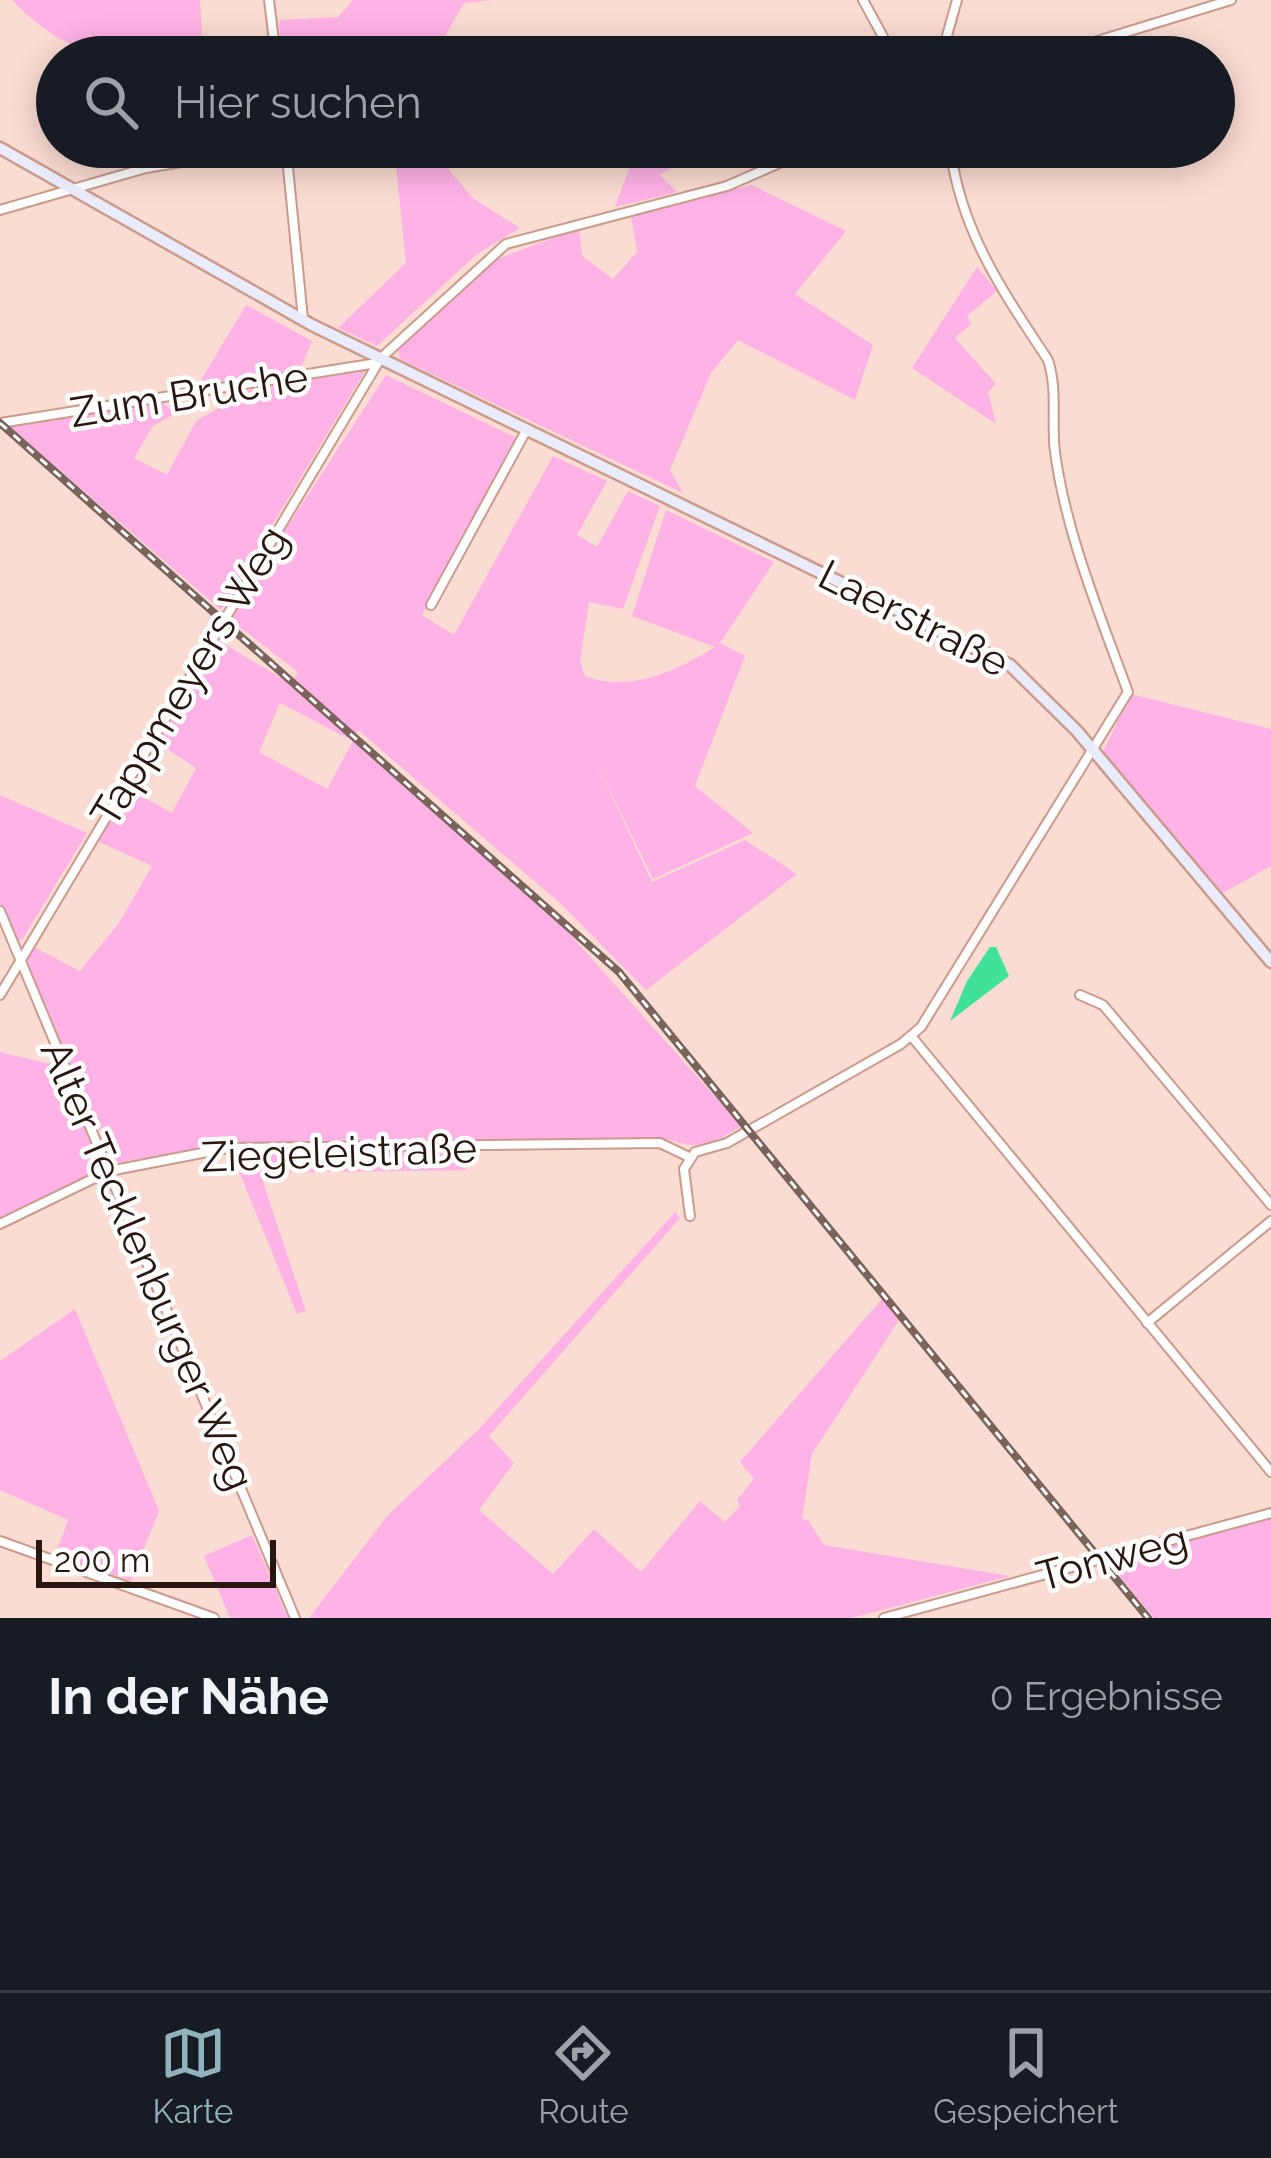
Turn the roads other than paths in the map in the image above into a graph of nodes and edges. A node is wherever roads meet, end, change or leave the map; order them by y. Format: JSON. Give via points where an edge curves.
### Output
{"nodes":[{"id":1,"x":269,"y":0,"type":"edge"},
{"id":2,"x":863,"y":0,"type":"edge"},
{"id":3,"x":957,"y":0,"type":"edge"},
{"id":4,"x":1231,"y":0,"type":"edge"},
{"id":5,"x":273,"y":36,"type":"edge"},
{"id":6,"x":883,"y":36,"type":"edge"},
{"id":7,"x":947,"y":36,"type":"edge"},
{"id":8,"x":1114,"y":36,"type":"edge"},
{"id":9,"x":0,"y":148,"type":"edge"},
{"id":10,"x":152,"y":168,"type":"edge"},
{"id":11,"x":288,"y":168,"type":"edge"},
{"id":12,"x":768,"y":168,"type":"edge"},
{"id":13,"x":953,"y":168,"type":"edge"},
{"id":14,"x":72,"y":189,"type":"junction"},
{"id":15,"x":0,"y":210,"type":"edge"},
{"id":16,"x":304,"y":320,"type":"junction"},
{"id":17,"x":379,"y":361,"type":"junction"},
{"id":18,"x":0,"y":423,"type":"edge"},
{"id":19,"x":527,"y":429,"type":"junction"},
{"id":20,"x":431,"y":604,"type":"dead end"},
{"id":21,"x":1095,"y":753,"type":"junction"},
{"id":22,"x":0,"y":911,"type":"edge"},
{"id":23,"x":20,"y":958,"type":"junction"},
{"id":24,"x":1271,"y":962,"type":"edge"},
{"id":25,"x":0,"y":995,"type":"edge"},
{"id":26,"x":1080,"y":995,"type":"dead end"},
{"id":27,"x":911,"y":1037,"type":"junction"},
{"id":28,"x":689,"y":1156,"type":"junction"},
{"id":29,"x":109,"y":1171,"type":"junction"},
{"id":30,"x":1271,"y":1205,"type":"edge"},
{"id":31,"x":690,"y":1216,"type":"dead end"},
{"id":32,"x":1271,"y":1221,"type":"edge"},
{"id":33,"x":0,"y":1224,"type":"edge"},
{"id":34,"x":1148,"y":1323,"type":"junction"},
{"id":35,"x":1271,"y":1472,"type":"edge"},
{"id":36,"x":1271,"y":1513,"type":"edge"},
{"id":37,"x":0,"y":1541,"type":"edge"},
{"id":38,"x":214,"y":1618,"type":"edge"},
{"id":39,"x":295,"y":1618,"type":"edge"},
{"id":40,"x":884,"y":1618,"type":"edge"}],
"edges":[{"from":1,"to":5,"type":"street"},
{"from":2,"to":6,"type":"street"},
{"from":3,"to":7,"type":"street"},
{"from":4,"to":8,"type":"street"},
{"from":9,"to":14,"type":"main road","name":"Laerstraße"},
{"from":10,"to":14,"type":"street"},
{"from":11,"to":16,"type":"street"},
{"from":12,"to":17,"type":"street","name":"Tappmeyers Weg","via":[[506,244]]},
{"from":13,"to":21,"type":"street","via":[[982,262],[1054,378],[1055,452],[1070,517],[1128,692]]},
{"from":14,"to":15,"type":"street"},
{"from":14,"to":16,"type":"main road","name":"Laerstraße"},
{"from":16,"to":17,"type":"main road","name":"Laerstraße"},
{"from":17,"to":18,"type":"street","name":"Zum Bruche"},
{"from":17,"to":19,"type":"main road","name":"Laerstraße"},
{"from":17,"to":23,"type":"street","name":"Tappmeyers Weg"},
{"from":19,"to":20,"type":"street"},
{"from":19,"to":21,"type":"main road","name":"Laerstraße","via":[[992,654],[1038,687]]},
{"from":21,"to":24,"type":"main road","name":"Laerstraße"},
{"from":21,"to":27,"type":"street"},
{"from":22,"to":23,"type":"street","name":"Alter Tecklenburger Weg"},
{"from":23,"to":25,"type":"street","name":"Tappmeyers Weg"},
{"from":23,"to":29,"type":"street","name":"Alter Tecklenburger Weg"},
{"from":26,"to":30,"type":"street","via":[[1103,1005]]},
{"from":27,"to":28,"type":"street"},
{"from":27,"to":34,"type":"street"},
{"from":28,"to":29,"type":"street","name":"Ziegeleistraße","via":[[660,1143],[229,1148]]},
{"from":28,"to":31,"type":"street","via":[[683,1178]]},
{"from":29,"to":33,"type":"street","name":"Ziegeleistraße"},
{"from":29,"to":39,"type":"street","name":"Alter Tecklenburger Weg"},
{"from":32,"to":34,"type":"street"},
{"from":34,"to":35,"type":"street"},
{"from":36,"to":40,"type":"street","name":"Tonweg"},
{"from":37,"to":38,"type":"street"}]}
